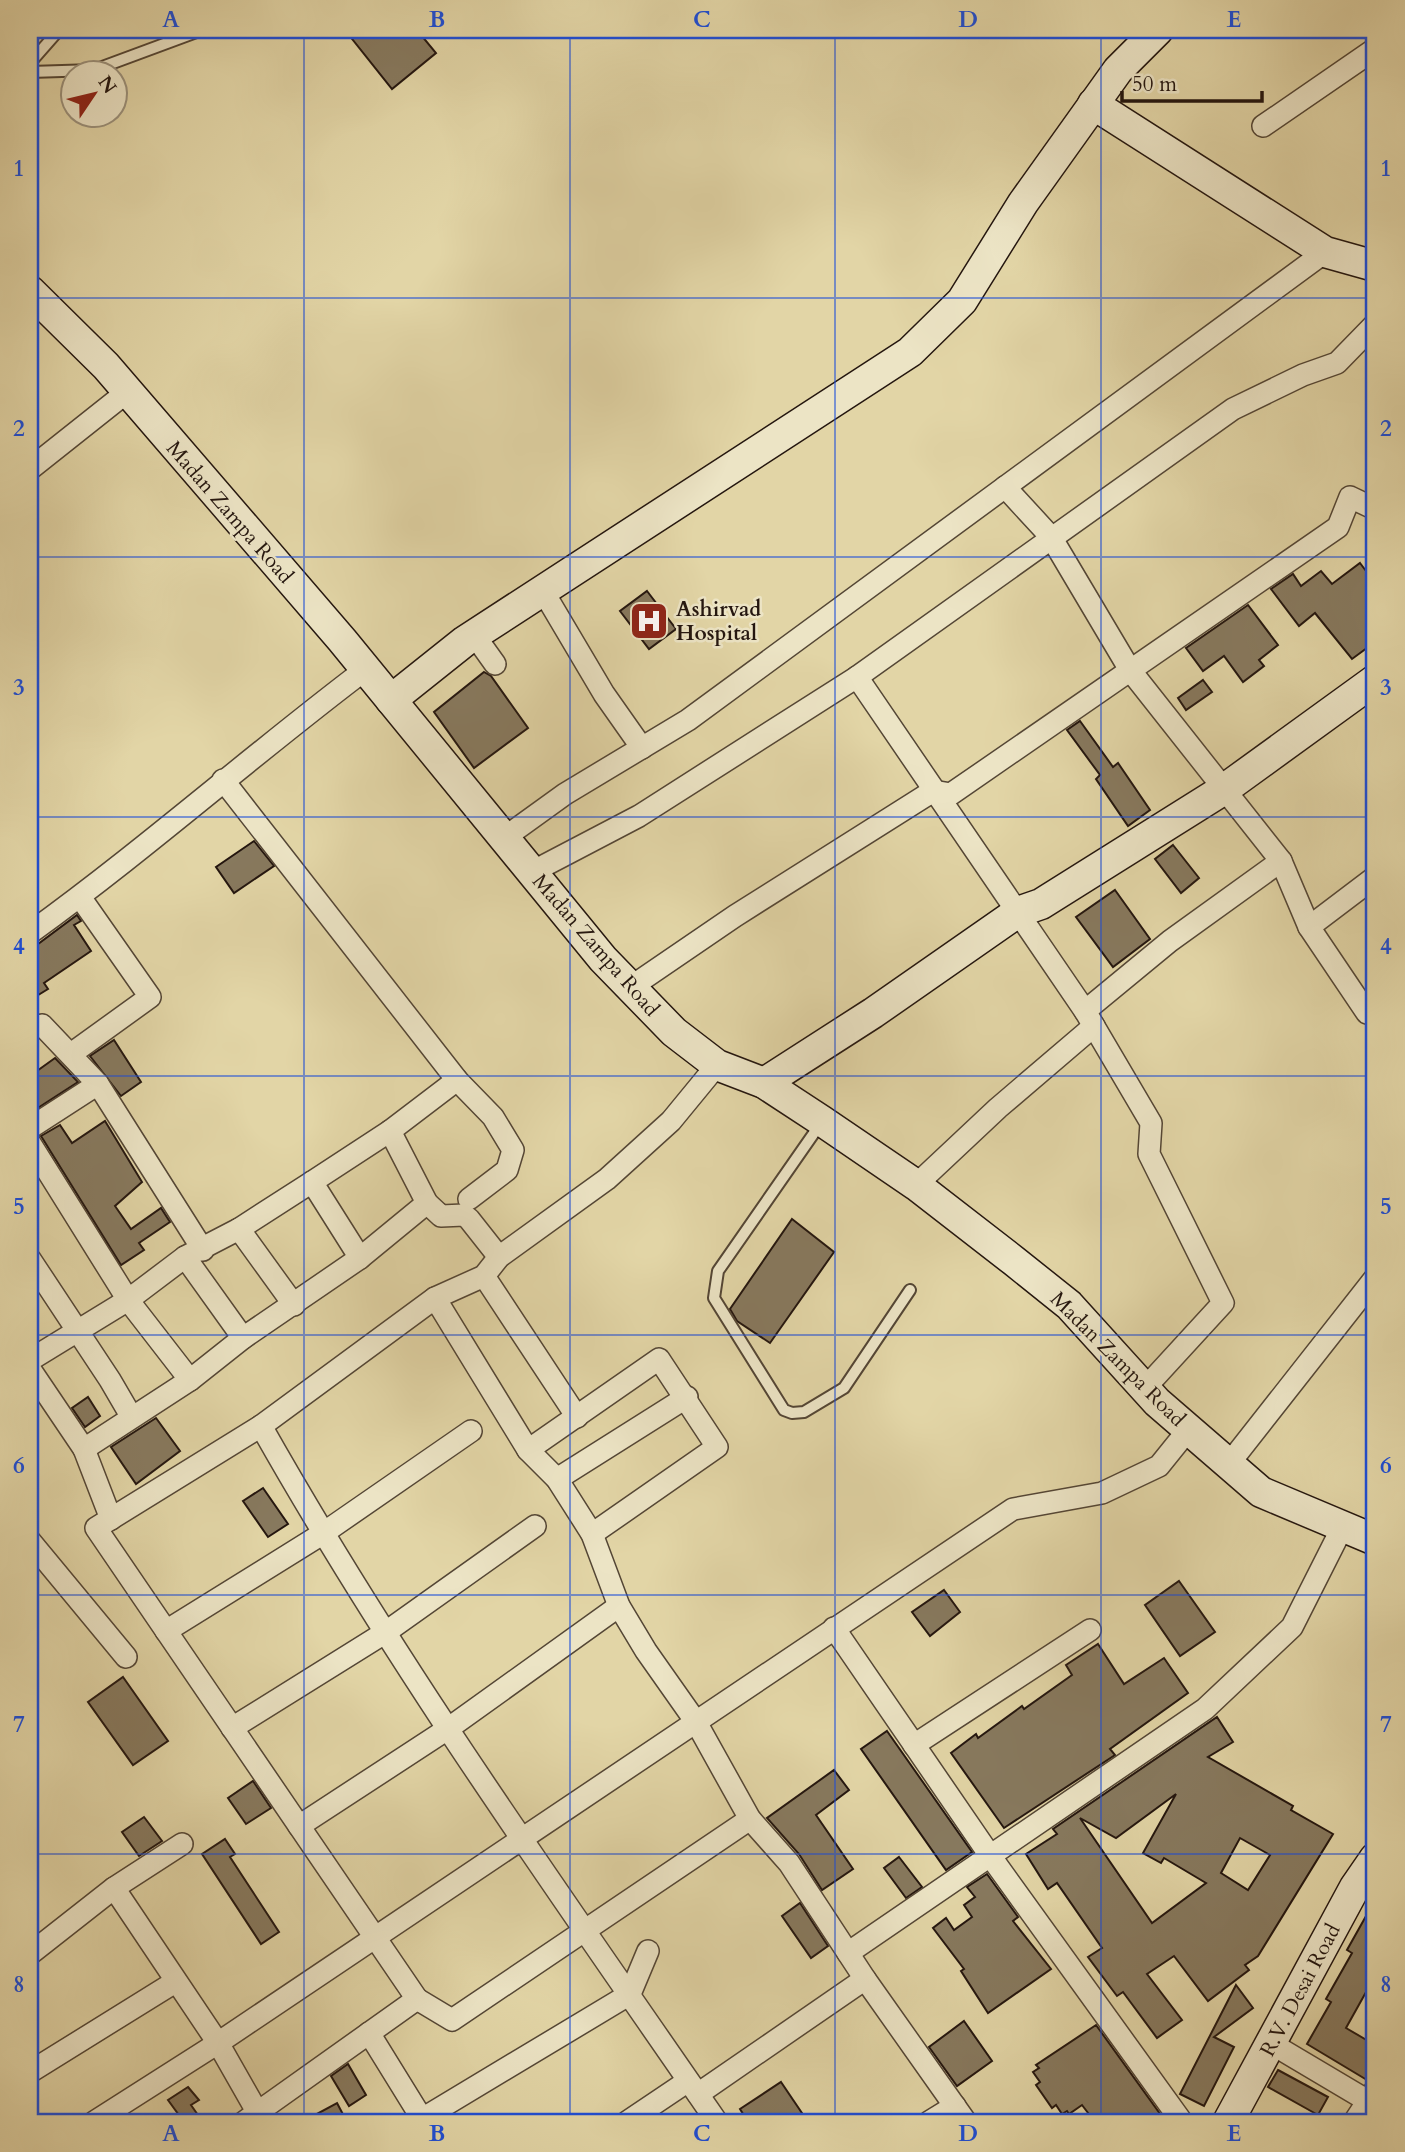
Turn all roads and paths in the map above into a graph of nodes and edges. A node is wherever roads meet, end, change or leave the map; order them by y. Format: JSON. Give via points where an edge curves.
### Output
{"nodes":[{"id":1,"x":59,"y":30,"type":"edge"},
{"id":2,"x":202,"y":30,"type":"edge"},
{"id":3,"x":1158,"y":30,"type":"edge"},
{"id":4,"x":1375,"y":49,"type":"edge"},
{"id":5,"x":30,"y":62,"type":"edge"},
{"id":6,"x":30,"y":72,"type":"edge"},
{"id":7,"x":1093,"y":104,"type":"junction"},
{"id":8,"x":1263,"y":126,"type":"dead end"},
{"id":9,"x":1325,"y":252,"type":"junction"},
{"id":10,"x":1375,"y":266,"type":"edge"},
{"id":11,"x":30,"y":290,"type":"edge"},
{"id":12,"x":1375,"y":324,"type":"edge"},
{"id":13,"x":127,"y":392,"type":"junction"},
{"id":14,"x":30,"y":469,"type":"edge"},
{"id":15,"x":1005,"y":487,"type":"junction"},
{"id":16,"x":1375,"y":509,"type":"edge"},
{"id":17,"x":1051,"y":537,"type":"junction"},
{"id":18,"x":543,"y":591,"type":"junction"},
{"id":19,"x":475,"y":635,"type":"junction"},
{"id":20,"x":495,"y":664,"type":"dead end"},
{"id":21,"x":366,"y":669,"type":"junction"},
{"id":22,"x":1130,"y":670,"type":"junction"},
{"id":23,"x":857,"y":677,"type":"junction"},
{"id":24,"x":1375,"y":680,"type":"edge"},
{"id":25,"x":391,"y":700,"type":"junction"},
{"id":26,"x":642,"y":748,"type":"junction"},
{"id":27,"x":223,"y":780,"type":"junction"},
{"id":28,"x":1226,"y":788,"type":"junction"},
{"id":29,"x":933,"y":790,"type":"junction"},
{"id":30,"x":504,"y":838,"type":"junction"},
{"id":31,"x":1281,"y":861,"type":"junction"},
{"id":32,"x":532,"y":872,"type":"junction"},
{"id":33,"x":1375,"y":877,"type":"edge"},
{"id":34,"x":80,"y":897,"type":"junction"},
{"id":35,"x":1018,"y":912,"type":"junction"},
{"id":36,"x":1308,"y":927,"type":"junction"},
{"id":37,"x":30,"y":933,"type":"edge"},
{"id":38,"x":631,"y":987,"type":"junction"},
{"id":39,"x":1375,"y":1008,"type":"edge"},
{"id":40,"x":1090,"y":1018,"type":"junction"},
{"id":41,"x":42,"y":1025,"type":"dead end"},
{"id":42,"x":71,"y":1054,"type":"junction"},
{"id":43,"x":718,"y":1065,"type":"junction"},
{"id":44,"x":457,"y":1080,"type":"junction"},
{"id":45,"x":764,"y":1083,"type":"junction"},
{"id":46,"x":98,"y":1084,"type":"junction"},
{"id":47,"x":822,"y":1121,"type":"junction"},
{"id":48,"x":30,"y":1128,"type":"edge"},
{"id":49,"x":390,"y":1131,"type":"junction"},
{"id":50,"x":30,"y":1143,"type":"edge"},
{"id":51,"x":313,"y":1182,"type":"junction"},
{"id":52,"x":916,"y":1185,"type":"junction"},
{"id":53,"x":469,"y":1199,"type":"dead end"},
{"id":54,"x":427,"y":1203,"type":"junction"},
{"id":55,"x":239,"y":1229,"type":"junction"},
{"id":56,"x":194,"y":1253,"type":"junction"},
{"id":57,"x":499,"y":1257,"type":"junction"},
{"id":58,"x":360,"y":1258,"type":"junction"},
{"id":59,"x":30,"y":1259,"type":"edge"},
{"id":60,"x":484,"y":1276,"type":"junction"},
{"id":61,"x":1375,"y":1278,"type":"edge"},
{"id":62,"x":910,"y":1290,"type":"dead end"},
{"id":63,"x":435,"y":1298,"type":"junction"},
{"id":64,"x":128,"y":1300,"type":"junction"},
{"id":65,"x":294,"y":1305,"type":"junction"},
{"id":66,"x":77,"y":1331,"type":"junction"},
{"id":67,"x":243,"y":1338,"type":"junction"},
{"id":68,"x":30,"y":1360,"type":"edge"},
{"id":69,"x":30,"y":1369,"type":"edge"},
{"id":70,"x":190,"y":1380,"type":"junction"},
{"id":71,"x":1145,"y":1388,"type":"junction"},
{"id":72,"x":687,"y":1397,"type":"junction"},
{"id":73,"x":131,"y":1416,"type":"junction"},
{"id":74,"x":577,"y":1417,"type":"junction"},
{"id":75,"x":261,"y":1426,"type":"junction"},
{"id":76,"x":471,"y":1430,"type":"dead end"},
{"id":77,"x":1188,"y":1430,"type":"junction"},
{"id":78,"x":84,"y":1449,"type":"junction"},
{"id":79,"x":528,"y":1450,"type":"junction"},
{"id":80,"x":1228,"y":1465,"type":"junction"},
{"id":81,"x":557,"y":1479,"type":"junction"},
{"id":82,"x":111,"y":1519,"type":"junction"},
{"id":83,"x":535,"y":1526,"type":"dead end"},
{"id":84,"x":1343,"y":1526,"type":"junction"},
{"id":85,"x":322,"y":1534,"type":"junction"},
{"id":86,"x":592,"y":1534,"type":"junction"},
{"id":87,"x":1375,"y":1540,"type":"edge"},
{"id":88,"x":30,"y":1541,"type":"edge"},
{"id":89,"x":619,"y":1606,"type":"junction"},
{"id":90,"x":834,"y":1628,"type":"junction"},
{"id":91,"x":1090,"y":1630,"type":"dead end"},
{"id":92,"x":166,"y":1631,"type":"junction"},
{"id":93,"x":386,"y":1632,"type":"junction"},
{"id":94,"x":125,"y":1657,"type":"dead end"},
{"id":95,"x":696,"y":1722,"type":"junction"},
{"id":96,"x":449,"y":1727,"type":"junction"},
{"id":97,"x":232,"y":1728,"type":"junction"},
{"id":98,"x":914,"y":1745,"type":"junction"},
{"id":99,"x":750,"y":1819,"type":"junction"},
{"id":100,"x":299,"y":1826,"type":"junction"},
{"id":101,"x":522,"y":1838,"type":"junction"},
{"id":102,"x":183,"y":1844,"type":"dead end"},
{"id":103,"x":991,"y":1857,"type":"junction"},
{"id":104,"x":1375,"y":1858,"type":"edge"},
{"id":105,"x":114,"y":1888,"type":"junction"},
{"id":106,"x":586,"y":1933,"type":"junction"},
{"id":107,"x":375,"y":1938,"type":"junction"},
{"id":108,"x":649,"y":1951,"type":"dead end"},
{"id":109,"x":848,"y":1953,"type":"junction"},
{"id":110,"x":30,"y":1954,"type":"edge"},
{"id":111,"x":865,"y":1979,"type":"junction"},
{"id":112,"x":175,"y":1982,"type":"junction"},
{"id":113,"x":629,"y":1995,"type":"junction"},
{"id":114,"x":417,"y":1999,"type":"junction"},
{"id":115,"x":369,"y":2033,"type":"junction"},
{"id":116,"x":218,"y":2043,"type":"junction"},
{"id":117,"x":1272,"y":2044,"type":"junction"},
{"id":118,"x":30,"y":2072,"type":"edge"},
{"id":119,"x":693,"y":2088,"type":"junction"},
{"id":120,"x":1372,"y":2095,"type":"edge"},
{"id":121,"x":961,"y":2114,"type":"edge"},
{"id":122,"x":255,"y":2119,"type":"edge"},
{"id":123,"x":417,"y":2121,"type":"edge"},
{"id":124,"x":94,"y":2122,"type":"edge"},
{"id":125,"x":627,"y":2122,"type":"edge"},
{"id":126,"x":717,"y":2122,"type":"edge"},
{"id":127,"x":929,"y":2122,"type":"edge"},
{"id":128,"x":1182,"y":2122,"type":"edge"},
{"id":129,"x":1228,"y":2122,"type":"edge"},
{"id":130,"x":1354,"y":2122,"type":"edge"}],
"edges":[{"from":1,"to":5,"type":"lane"},
{"from":2,"to":6,"type":"lane","via":[[94,70]]},
{"from":3,"to":7,"type":"street","via":[[1118,70]]},
{"from":4,"to":8,"type":"street"},
{"from":7,"to":9,"type":"street"},
{"from":7,"to":18,"type":"street","via":[[962,300],[910,352]]},
{"from":9,"to":10,"type":"street"},
{"from":9,"to":15,"type":"street"},
{"from":11,"to":13,"type":"street","name":"Madan Zampa Road"},
{"from":12,"to":17,"type":"street","via":[[1337,363],[1233,409]]},
{"from":13,"to":14,"type":"street"},
{"from":13,"to":21,"type":"street","name":"Madan Zampa Road"},
{"from":15,"to":17,"type":"street"},
{"from":15,"to":26,"type":"street","via":[[688,720]]},
{"from":16,"to":22,"type":"street","via":[[1350,496],[1338,527]]},
{"from":17,"to":22,"type":"street"},
{"from":17,"to":23,"type":"street"},
{"from":18,"to":19,"type":"street"},
{"from":18,"to":26,"type":"street"},
{"from":19,"to":20,"type":"street"},
{"from":19,"to":25,"type":"street"},
{"from":21,"to":25,"type":"street","name":"Madan Zampa Road"},
{"from":21,"to":27,"type":"street"},
{"from":22,"to":28,"type":"street"},
{"from":22,"to":29,"type":"street","via":[[951,794]]},
{"from":23,"to":29,"type":"street"},
{"from":23,"to":32,"type":"street","via":[[639,816]]},
{"from":24,"to":28,"type":"street"},
{"from":25,"to":30,"type":"street","name":"Madan Zampa Road"},
{"from":26,"to":30,"type":"street","via":[[565,794]]},
{"from":27,"to":34,"type":"street"},
{"from":27,"to":44,"type":"street"},
{"from":28,"to":31,"type":"street"},
{"from":28,"to":35,"type":"street","via":[[1041,904]]},
{"from":29,"to":35,"type":"street"},
{"from":29,"to":38,"type":"street"},
{"from":30,"to":32,"type":"street","name":"Madan Zampa Road"},
{"from":31,"to":36,"type":"street"},
{"from":31,"to":40,"type":"street","via":[[1170,941]]},
{"from":32,"to":38,"type":"street","name":"Madan Zampa Road"},
{"from":33,"to":36,"type":"street"},
{"from":34,"to":37,"type":"street"},
{"from":34,"to":42,"type":"street","via":[[150,997]]},
{"from":35,"to":40,"type":"street"},
{"from":35,"to":45,"type":"street"},
{"from":36,"to":39,"type":"street","via":[[1367,1013]]},
{"from":38,"to":43,"type":"street","name":"Madan Zampa Road","via":[[674,1032]]},
{"from":40,"to":52,"type":"street"},
{"from":40,"to":71,"type":"street","via":[[1151,1122],[1149,1154],[1223,1303]]},
{"from":41,"to":42,"type":"street"},
{"from":42,"to":46,"type":"street"},
{"from":43,"to":45,"type":"street","name":"Madan Zampa Road"},
{"from":43,"to":57,"type":"street","via":[[671,1121],[607,1179]]},
{"from":44,"to":49,"type":"street"},
{"from":44,"to":53,"type":"street","via":[[493,1117],[513,1150],[507,1170]]},
{"from":45,"to":47,"type":"street","name":"Madan Zampa Road"},
{"from":46,"to":48,"type":"street"},
{"from":46,"to":56,"type":"street"},
{"from":47,"to":52,"type":"street","name":"Madan Zampa Road"},
{"from":47,"to":62,"type":"lane","via":[[718,1271],[714,1298],[784,1410],[792,1413],[804,1412],[844,1388]]},
{"from":49,"to":51,"type":"street"},
{"from":49,"to":54,"type":"street"},
{"from":50,"to":64,"type":"street"},
{"from":51,"to":55,"type":"street"},
{"from":51,"to":58,"type":"street"},
{"from":52,"to":71,"type":"street","name":"Madan Zampa Road","via":[[1069,1305]]},
{"from":54,"to":57,"type":"street","via":[[441,1216],[464,1215]]},
{"from":54,"to":58,"type":"street"},
{"from":55,"to":56,"type":"street"},
{"from":55,"to":65,"type":"street"},
{"from":56,"to":64,"type":"street"},
{"from":56,"to":67,"type":"street"},
{"from":57,"to":60,"type":"street"},
{"from":58,"to":65,"type":"street"},
{"from":59,"to":66,"type":"street"},
{"from":60,"to":63,"type":"street"},
{"from":60,"to":74,"type":"street"},
{"from":61,"to":80,"type":"street"},
{"from":63,"to":75,"type":"street"},
{"from":63,"to":79,"type":"street"},
{"from":64,"to":66,"type":"street"},
{"from":64,"to":70,"type":"street"},
{"from":65,"to":67,"type":"street"},
{"from":66,"to":68,"type":"street"},
{"from":66,"to":73,"type":"street"},
{"from":67,"to":70,"type":"street"},
{"from":69,"to":78,"type":"street"},
{"from":70,"to":73,"type":"street"},
{"from":71,"to":77,"type":"street","name":"Madan Zampa Road"},
{"from":72,"to":74,"type":"street","via":[[659,1359]]},
{"from":72,"to":81,"type":"street"},
{"from":72,"to":86,"type":"street","via":[[717,1447]]},
{"from":73,"to":78,"type":"street"},
{"from":74,"to":79,"type":"street"},
{"from":75,"to":82,"type":"street"},
{"from":75,"to":85,"type":"street"},
{"from":76,"to":85,"type":"street"},
{"from":77,"to":80,"type":"street","name":"Madan Zampa Road"},
{"from":77,"to":90,"type":"street","via":[[1159,1466],[1101,1493],[1013,1509]]},
{"from":78,"to":82,"type":"street"},
{"from":79,"to":81,"type":"street"},
{"from":80,"to":84,"type":"street","name":"Madan Zampa Road","via":[[1261,1492]]},
{"from":81,"to":86,"type":"street"},
{"from":82,"to":92,"type":"street","via":[[96,1528]]},
{"from":83,"to":93,"type":"street"},
{"from":84,"to":87,"type":"street","name":"Madan Zampa Road"},
{"from":84,"to":103,"type":"street","via":[[1292,1627],[1205,1709]]},
{"from":85,"to":92,"type":"street"},
{"from":85,"to":93,"type":"street"},
{"from":86,"to":89,"type":"street"},
{"from":88,"to":94,"type":"street"},
{"from":89,"to":95,"type":"street"},
{"from":89,"to":96,"type":"street"},
{"from":90,"to":95,"type":"street"},
{"from":90,"to":98,"type":"street"},
{"from":91,"to":98,"type":"street"},
{"from":92,"to":97,"type":"street"},
{"from":93,"to":96,"type":"street"},
{"from":93,"to":97,"type":"street"},
{"from":95,"to":99,"type":"street"},
{"from":95,"to":101,"type":"street"},
{"from":96,"to":100,"type":"street"},
{"from":96,"to":101,"type":"street"},
{"from":97,"to":100,"type":"street"},
{"from":98,"to":103,"type":"street"},
{"from":99,"to":106,"type":"street"},
{"from":99,"to":109,"type":"street","via":[[789,1863]]},
{"from":100,"to":107,"type":"street"},
{"from":101,"to":106,"type":"street"},
{"from":101,"to":107,"type":"street"},
{"from":102,"to":105,"type":"street"},
{"from":103,"to":109,"type":"street"},
{"from":103,"to":128,"type":"street"},
{"from":104,"to":117,"type":"street","name":"R.V. Desai Road"},
{"from":105,"to":110,"type":"street"},
{"from":105,"to":112,"type":"street"},
{"from":106,"to":113,"type":"street"},
{"from":106,"to":114,"type":"street","via":[[452,2020]]},
{"from":107,"to":114,"type":"street"},
{"from":107,"to":116,"type":"street"},
{"from":108,"to":113,"type":"street"},
{"from":109,"to":111,"type":"street"},
{"from":111,"to":119,"type":"street"},
{"from":111,"to":121,"type":"street"},
{"from":112,"to":116,"type":"street"},
{"from":112,"to":118,"type":"street"},
{"from":113,"to":119,"type":"street"},
{"from":113,"to":123,"type":"street"},
{"from":114,"to":115,"type":"street"},
{"from":115,"to":122,"type":"street"},
{"from":115,"to":123,"type":"street","via":[[411,2101]]},
{"from":116,"to":122,"type":"street"},
{"from":116,"to":124,"type":"street"},
{"from":117,"to":120,"type":"street"},
{"from":117,"to":129,"type":"street","name":"R.V. Desai Road"},
{"from":119,"to":125,"type":"street"},
{"from":119,"to":126,"type":"street"},
{"from":120,"to":130,"type":"street"},
{"from":121,"to":127,"type":"street"}]}
